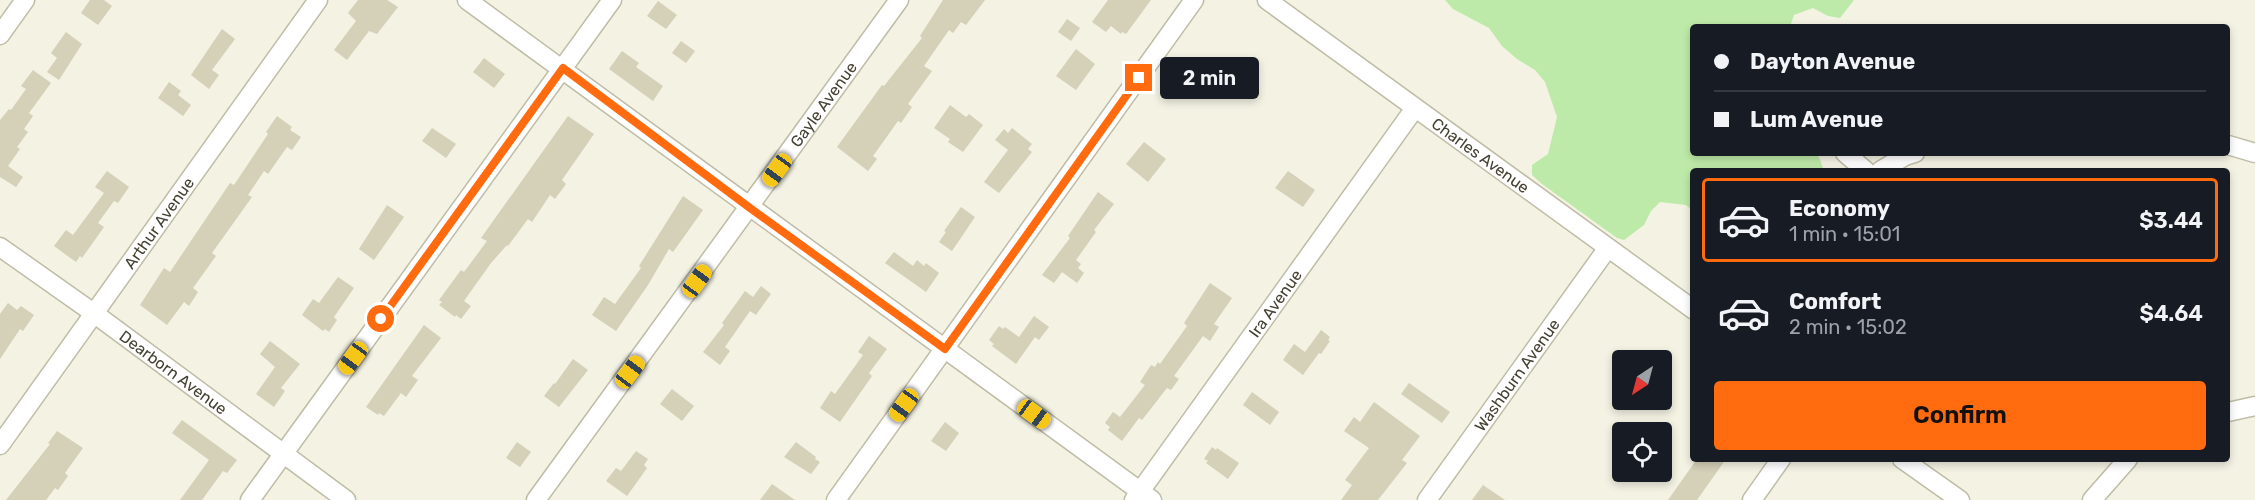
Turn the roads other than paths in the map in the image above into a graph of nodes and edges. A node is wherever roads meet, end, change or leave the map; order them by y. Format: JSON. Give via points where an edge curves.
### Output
{"nodes":[{"id":1,"x":25,"y":0,"type":"edge"},
{"id":2,"x":318,"y":0,"type":"edge"},
{"id":3,"x":467,"y":0,"type":"edge"},
{"id":4,"x":612,"y":0,"type":"edge"},
{"id":5,"x":899,"y":0,"type":"edge"},
{"id":6,"x":1194,"y":0,"type":"edge"},
{"id":7,"x":1267,"y":0,"type":"edge"},
{"id":8,"x":0,"y":35,"type":"edge"},
{"id":9,"x":563,"y":68,"type":"junction"},
{"id":10,"x":1415,"y":108,"type":"junction"},
{"id":11,"x":2230,"y":146,"type":"edge"},
{"id":12,"x":2255,"y":153,"type":"edge"},
{"id":13,"x":1848,"y":156,"type":"edge"},
{"id":14,"x":1905,"y":156,"type":"edge"},
{"id":15,"x":1862,"y":168,"type":"edge"},
{"id":16,"x":1885,"y":168,"type":"edge"},
{"id":17,"x":750,"y":208,"type":"junction"},
{"id":18,"x":0,"y":247,"type":"edge"},
{"id":19,"x":1607,"y":249,"type":"junction"},
{"id":20,"x":1690,"y":307,"type":"edge"},
{"id":21,"x":95,"y":314,"type":"junction"},
{"id":22,"x":945,"y":349,"type":"junction"},
{"id":23,"x":2255,"y":406,"type":"edge"},
{"id":24,"x":2230,"y":412,"type":"edge"},
{"id":25,"x":0,"y":445,"type":"edge"},
{"id":26,"x":283,"y":454,"type":"junction"},
{"id":27,"x":1779,"y":462,"type":"edge"},
{"id":28,"x":1906,"y":462,"type":"edge"},
{"id":29,"x":2125,"y":462,"type":"edge"},
{"id":30,"x":1142,"y":497,"type":"edge"},
{"id":31,"x":250,"y":500,"type":"edge"},
{"id":32,"x":346,"y":500,"type":"edge"},
{"id":33,"x":536,"y":500,"type":"edge"},
{"id":34,"x":836,"y":500,"type":"edge"},
{"id":35,"x":1427,"y":500,"type":"edge"},
{"id":36,"x":1752,"y":500,"type":"edge"},
{"id":37,"x":1960,"y":500,"type":"edge"},
{"id":38,"x":2092,"y":500,"type":"edge"}],
"edges":[{"from":1,"to":8,"type":"street"},
{"from":2,"to":21,"type":"street","name":"Arthur Avenue"},
{"from":3,"to":9,"type":"street"},
{"from":4,"to":9,"type":"street"},
{"from":5,"to":17,"type":"street","name":"Gayle Avenue"},
{"from":6,"to":22,"type":"street"},
{"from":7,"to":10,"type":"street","name":"Charles Avenue"},
{"from":9,"to":17,"type":"street"},
{"from":9,"to":26,"type":"street"},
{"from":10,"to":19,"type":"street","name":"Charles Avenue"},
{"from":10,"to":30,"type":"street","name":"Ira Avenue"},
{"from":11,"to":12,"type":"street"},
{"from":13,"to":15,"type":"street"},
{"from":14,"to":16,"type":"street"},
{"from":17,"to":22,"type":"street"},
{"from":17,"to":33,"type":"street","name":"Gayle Avenue"},
{"from":18,"to":21,"type":"street","name":"Dearborn Avenue"},
{"from":19,"to":20,"type":"street","name":"Charles Avenue"},
{"from":19,"to":35,"type":"street","name":"Washburn Avenue"},
{"from":21,"to":25,"type":"street","name":"Arthur Avenue"},
{"from":21,"to":26,"type":"street","name":"Dearborn Avenue"},
{"from":22,"to":30,"type":"street"},
{"from":22,"to":34,"type":"street"},
{"from":23,"to":24,"type":"street"},
{"from":26,"to":31,"type":"street"},
{"from":26,"to":32,"type":"street","name":"Dearborn Avenue"},
{"from":27,"to":36,"type":"street"},
{"from":28,"to":37,"type":"street"},
{"from":29,"to":38,"type":"street"}]}
